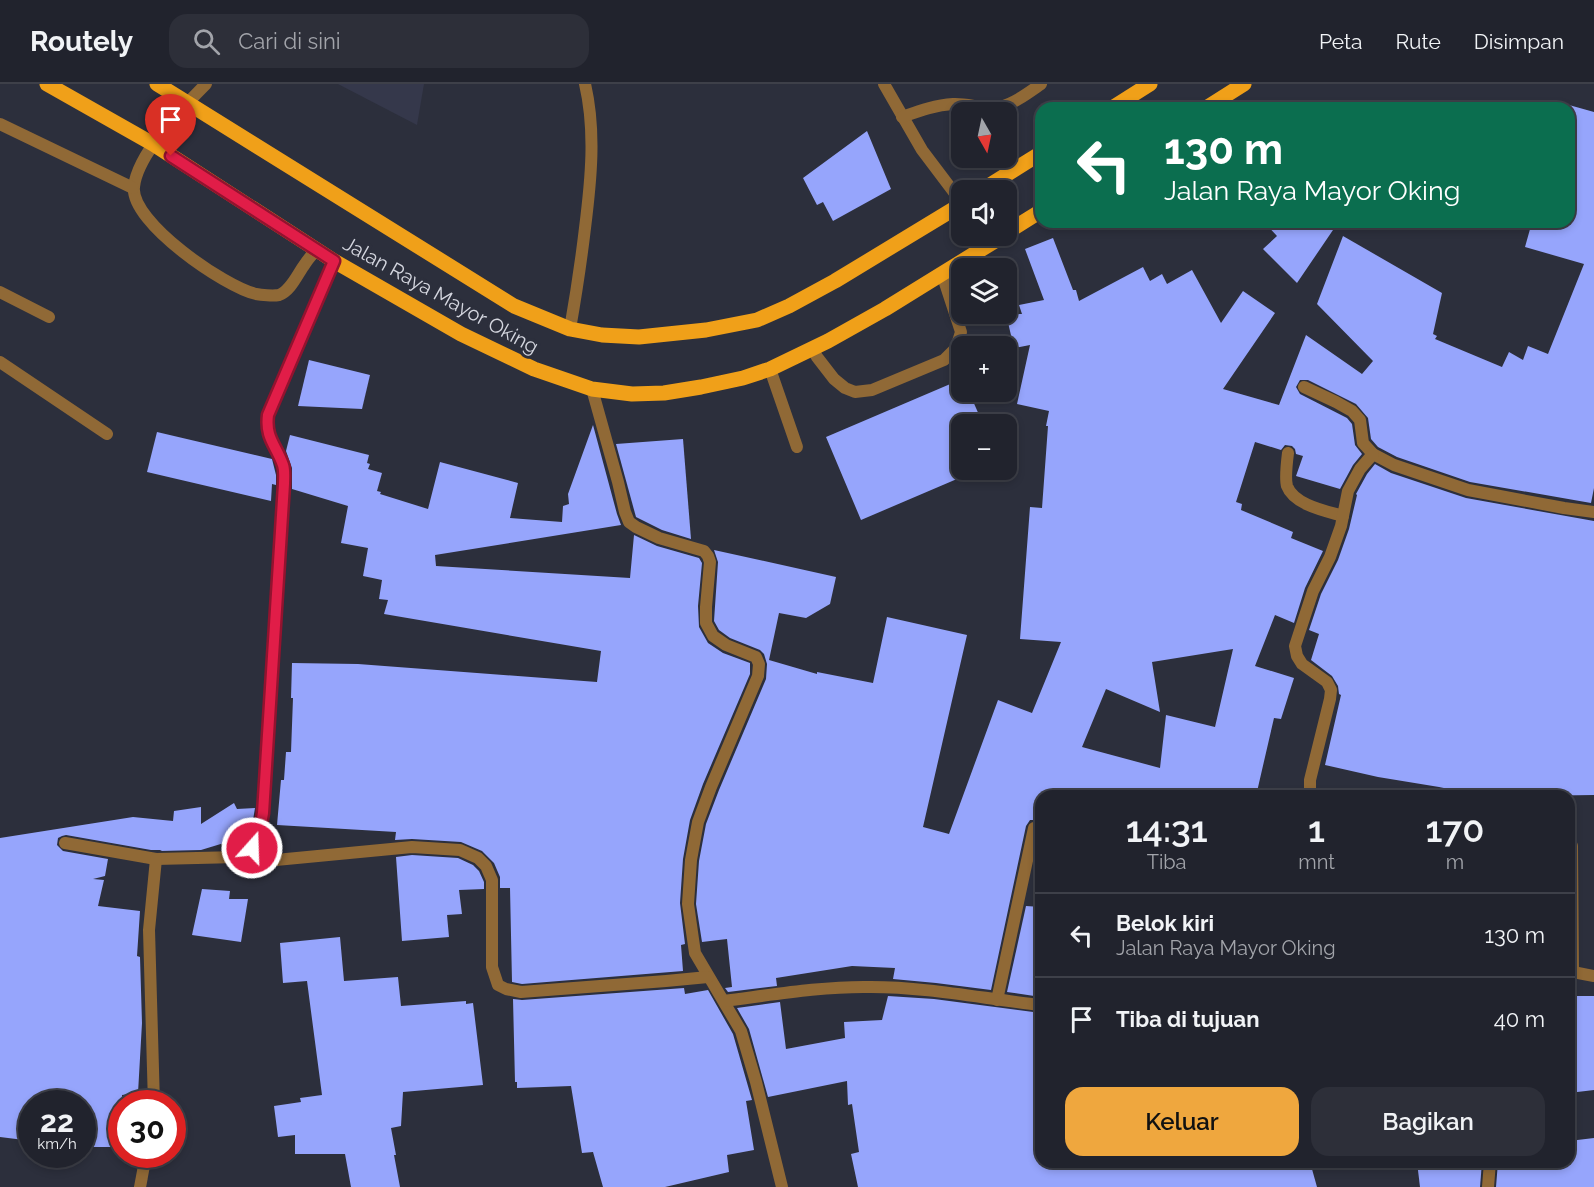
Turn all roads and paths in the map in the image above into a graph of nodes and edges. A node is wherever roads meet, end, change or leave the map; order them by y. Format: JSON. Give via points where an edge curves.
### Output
{"nodes":[{"id":1,"x":47,"y":84,"type":"edge"},
{"id":2,"x":157,"y":84,"type":"edge"},
{"id":3,"x":207,"y":84,"type":"edge"},
{"id":4,"x":585,"y":84,"type":"edge"},
{"id":5,"x":884,"y":84,"type":"edge"},
{"id":6,"x":1041,"y":84,"type":"edge"},
{"id":7,"x":1150,"y":84,"type":"edge"},
{"id":8,"x":1244,"y":84,"type":"edge"},
{"id":9,"x":1122,"y":102,"type":"edge"},
{"id":10,"x":1216,"y":102,"type":"edge"},
{"id":11,"x":188,"y":103,"type":"junction"},
{"id":12,"x":902,"y":117,"type":"junction"},
{"id":13,"x":0,"y":124,"type":"edge"},
{"id":14,"x":153,"y":144,"type":"junction"},
{"id":15,"x":1035,"y":157,"type":"edge"},
{"id":16,"x":998,"y":180,"type":"edge"},
{"id":17,"x":133,"y":188,"type":"junction"},
{"id":18,"x":951,"y":188,"type":"edge"},
{"id":19,"x":951,"y":210,"type":"edge"},
{"id":20,"x":1035,"y":215,"type":"edge"},
{"id":21,"x":1017,"y":226,"type":"edge"},
{"id":22,"x":981,"y":246,"type":"edge"},
{"id":23,"x":316,"y":250,"type":"junction"},
{"id":24,"x":334,"y":261,"type":"junction"},
{"id":25,"x":942,"y":274,"type":"junction"},
{"id":26,"x":0,"y":292,"type":"edge"},
{"id":27,"x":49,"y":317,"type":"dead end"},
{"id":28,"x":570,"y":329,"type":"junction"},
{"id":29,"x":812,"y":348,"type":"junction"},
{"id":30,"x":0,"y":362,"type":"edge"},
{"id":31,"x":770,"y":369,"type":"junction"},
{"id":32,"x":1304,"y":387,"type":"dead end"},
{"id":33,"x":592,"y":389,"type":"junction"},
{"id":34,"x":107,"y":434,"type":"dead end"},
{"id":35,"x":797,"y":447,"type":"dead end"},
{"id":36,"x":1288,"y":453,"type":"dead end"},
{"id":37,"x":1374,"y":454,"type":"junction"},
{"id":38,"x":1594,"y":512,"type":"edge"},
{"id":39,"x":1343,"y":516,"type":"junction"},
{"id":40,"x":1310,"y":790,"type":"edge"},
{"id":41,"x":1034,"y":828,"type":"dead end"},
{"id":42,"x":65,"y":843,"type":"dead end"},
{"id":43,"x":238,"y":857,"type":"junction"},
{"id":44,"x":156,"y":859,"type":"junction"},
{"id":45,"x":1575,"y":974,"type":"edge"},
{"id":46,"x":708,"y":976,"type":"junction"},
{"id":47,"x":1594,"y":976,"type":"edge"},
{"id":48,"x":997,"y":1000,"type":"junction"},
{"id":49,"x":724,"y":1001,"type":"junction"},
{"id":50,"x":1035,"y":1004,"type":"edge"},
{"id":51,"x":154,"y":1090,"type":"edge"},
{"id":52,"x":144,"y":1168,"type":"edge"},
{"id":53,"x":1490,"y":1168,"type":"edge"},
{"id":54,"x":140,"y":1187,"type":"edge"},
{"id":55,"x":782,"y":1187,"type":"edge"},
{"id":56,"x":1488,"y":1187,"type":"edge"}],
"edges":[{"from":1,"to":14,"type":"main road","name":"Jalan Raya Mayor Oking"},
{"from":2,"to":11,"type":"main road","name":"Jalan Raya Mayor Oking"},
{"from":3,"to":11,"type":"street"},
{"from":4,"to":28,"type":"street","via":[[590,106],[592,176]]},
{"from":5,"to":12,"type":"street"},
{"from":6,"to":12,"type":"street","via":[[1015,102],[999,107],[951,104]]},
{"from":7,"to":9,"type":"main road"},
{"from":8,"to":10,"type":"main road"},
{"from":11,"to":14,"type":"street"},
{"from":11,"to":28,"type":"main road","name":"Jalan Raya Mayor Oking","via":[[514,306]]},
{"from":12,"to":18,"type":"street"},
{"from":13,"to":17,"type":"street"},
{"from":14,"to":17,"type":"street"},
{"from":14,"to":23,"type":"main road","name":"Jalan Raya Mayor Oking"},
{"from":15,"to":16,"type":"main road"},
{"from":17,"to":23,"type":"street","via":[[138,204],[176,247],[229,283],[256,294],[279,295]]},
{"from":19,"to":28,"type":"main road","name":"Jalan Raya Mayor Oking","via":[[835,281],[757,320],[639,337]]},
{"from":20,"to":21,"type":"main road"},
{"from":22,"to":25,"type":"main road","name":"Jalan Raya Mayor Oking"},
{"from":23,"to":24,"type":"main road","name":"Jalan Raya Mayor Oking"},
{"from":24,"to":33,"type":"main road","name":"Jalan Raya Mayor Oking","via":[[461,334],[534,369]]},
{"from":24,"to":43,"type":"street","via":[[266,426],[284,467],[284,484],[263,813],[252,848]]},
{"from":25,"to":29,"type":"main road","name":"Jalan Raya Mayor Oking"},
{"from":25,"to":29,"type":"street","via":[[961,332],[956,348],[944,360],[872,390],[855,392],[834,379]]},
{"from":26,"to":27,"type":"street"},
{"from":29,"to":31,"type":"main road","name":"Jalan Raya Mayor Oking"},
{"from":30,"to":34,"type":"street"},
{"from":31,"to":33,"type":"main road","name":"Jalan Raya Mayor Oking","via":[[664,393]]},
{"from":31,"to":35,"type":"street"},
{"from":32,"to":37,"type":"street","via":[[1352,411],[1360,420],[1363,443]]},
{"from":33,"to":46,"type":"street","via":[[629,522],[708,556],[706,623],[713,636],[756,657],[759,664],[751,696],[698,822],[691,860],[688,904],[695,953]]},
{"from":36,"to":39,"type":"street","via":[[1287,485],[1297,499]]},
{"from":37,"to":38,"type":"street","via":[[1394,465],[1468,490]]},
{"from":37,"to":39,"type":"street","via":[[1348,491]]},
{"from":39,"to":40,"type":"street","via":[[1295,646],[1302,664],[1327,682],[1331,690]]},
{"from":41,"to":48,"type":"street"},
{"from":42,"to":44,"type":"street"},
{"from":43,"to":44,"type":"street"},
{"from":43,"to":46,"type":"street","via":[[255,862],[412,846],[460,850],[478,858],[492,880],[492,967],[498,985],[506,989],[521,992]]},
{"from":44,"to":51,"type":"street","via":[[149,930]]},
{"from":45,"to":47,"type":"street"},
{"from":46,"to":49,"type":"street"},
{"from":48,"to":49,"type":"street","via":[[870,987]]},
{"from":48,"to":50,"type":"street"},
{"from":49,"to":55,"type":"street","via":[[741,1031]]},
{"from":52,"to":54,"type":"street"},
{"from":53,"to":56,"type":"street"}]}
